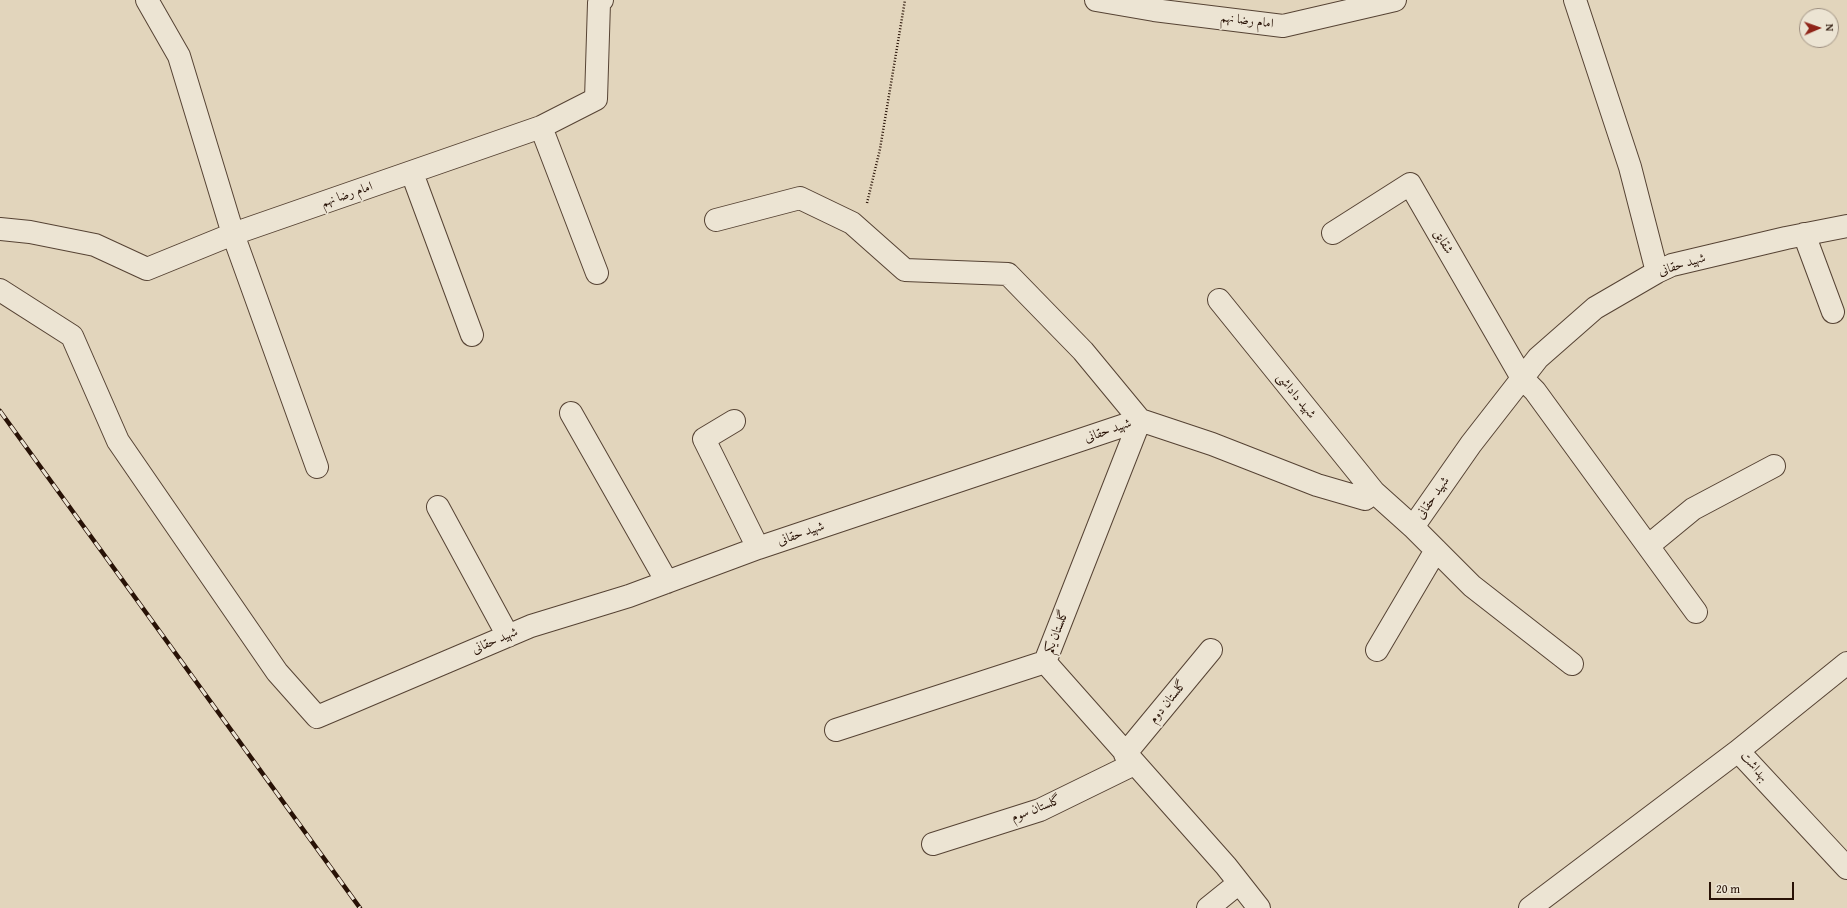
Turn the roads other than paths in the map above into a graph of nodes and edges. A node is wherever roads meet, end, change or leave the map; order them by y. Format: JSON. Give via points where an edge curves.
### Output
{"nodes":[{"id":1,"x":147,"y":0,"type":"edge"},
{"id":2,"x":602,"y":0,"type":"edge"},
{"id":3,"x":1096,"y":0,"type":"edge"},
{"id":4,"x":1395,"y":0,"type":"edge"},
{"id":5,"x":1575,"y":0,"type":"edge"},
{"id":6,"x":1143,"y":4,"type":"edge"},
{"id":7,"x":541,"y":128,"type":"junction"},
{"id":8,"x":412,"y":173,"type":"junction"},
{"id":9,"x":716,"y":220,"type":"dead end"},
{"id":10,"x":1847,"y":226,"type":"edge"},
{"id":11,"x":0,"y":229,"type":"edge"},
{"id":12,"x":1333,"y":233,"type":"dead end"},
{"id":13,"x":233,"y":234,"type":"junction"},
{"id":14,"x":1804,"y":234,"type":"junction"},
{"id":15,"x":1657,"y":272,"type":"junction"},
{"id":16,"x":597,"y":273,"type":"dead end"},
{"id":17,"x":0,"y":290,"type":"edge"},
{"id":18,"x":1219,"y":300,"type":"dead end"},
{"id":19,"x":1833,"y":312,"type":"dead end"},
{"id":20,"x":472,"y":335,"type":"dead end"},
{"id":21,"x":1522,"y":378,"type":"junction"},
{"id":22,"x":571,"y":413,"type":"dead end"},
{"id":23,"x":1140,"y":420,"type":"junction"},
{"id":24,"x":734,"y":421,"type":"dead end"},
{"id":25,"x":1774,"y":466,"type":"dead end"},
{"id":26,"x":317,"y":467,"type":"dead end"},
{"id":27,"x":1374,"y":492,"type":"junction"},
{"id":28,"x":438,"y":507,"type":"dead end"},
{"id":29,"x":1413,"y":527,"type":"junction"},
{"id":30,"x":1648,"y":546,"type":"junction"},
{"id":31,"x":758,"y":548,"type":"junction"},
{"id":32,"x":1436,"y":550,"type":"junction"},
{"id":33,"x":667,"y":582,"type":"junction"},
{"id":34,"x":1696,"y":612,"type":"dead end"},
{"id":35,"x":508,"y":636,"type":"junction"},
{"id":36,"x":1211,"y":650,"type":"dead end"},
{"id":37,"x":1377,"y":650,"type":"dead end"},
{"id":38,"x":1045,"y":662,"type":"junction"},
{"id":39,"x":1847,"y":663,"type":"edge"},
{"id":40,"x":1572,"y":664,"type":"dead end"},
{"id":41,"x":836,"y":730,"type":"dead end"},
{"id":42,"x":1738,"y":751,"type":"junction"},
{"id":43,"x":1130,"y":759,"type":"junction"},
{"id":44,"x":933,"y":844,"type":"dead end"},
{"id":45,"x":1847,"y":868,"type":"edge"},
{"id":46,"x":1239,"y":883,"type":"junction"},
{"id":47,"x":1208,"y":908,"type":"edge"},
{"id":48,"x":1259,"y":908,"type":"edge"},
{"id":49,"x":1530,"y":908,"type":"edge"}],
"edges":[{"from":1,"to":13,"type":"street","via":[[179,56]]},
{"from":2,"to":7,"type":"street","name":"امام رضا نهم","via":[[599,3],[596,99]]},
{"from":3,"to":6,"type":"street","name":"امام رضا نهم"},
{"from":4,"to":6,"type":"street","name":"امام رضا نهم","via":[[1283,26]]},
{"from":5,"to":15,"type":"street","via":[[1630,167]]},
{"from":7,"to":8,"type":"street","name":"امام رضا نهم"},
{"from":7,"to":16,"type":"street"},
{"from":8,"to":13,"type":"street","name":"امام رضا نهم"},
{"from":8,"to":20,"type":"street"},
{"from":9,"to":23,"type":"street","via":[[800,198],[852,223],[905,270],[1008,274],[1083,351]]},
{"from":10,"to":14,"type":"street","name":"شهید حقانی"},
{"from":11,"to":13,"type":"street","name":"امام رضا نهم","via":[[30,232],[95,245],[147,269]]},
{"from":12,"to":21,"type":"street","name":"شقایق","via":[[1410,184]]},
{"from":13,"to":26,"type":"street"},
{"from":14,"to":15,"type":"street","name":"شهید حقانی","via":[[1672,265]]},
{"from":14,"to":19,"type":"street"},
{"from":15,"to":21,"type":"street","name":"شهید حقانی","via":[[1595,308],[1538,358]]},
{"from":17,"to":35,"type":"street","name":"شهید حقانی","via":[[72,336],[118,441],[277,672],[317,717]]},
{"from":18,"to":27,"type":"street","name":"شهید داداشی"},
{"from":21,"to":29,"type":"street","name":"شهید حقانی","via":[[1471,444]]},
{"from":21,"to":30,"type":"street","via":[[1535,391]]},
{"from":22,"to":33,"type":"street"},
{"from":23,"to":27,"type":"street","name":"شهید حقانی","via":[[1212,444],[1317,485],[1365,499]]},
{"from":23,"to":31,"type":"street","name":"شهید حقانی"},
{"from":23,"to":38,"type":"street","name":"گلستان یکم"},
{"from":24,"to":31,"type":"street","via":[[704,439]]},
{"from":25,"to":30,"type":"street","via":[[1693,509]]},
{"from":27,"to":29,"type":"street","name":"شهید حقانی"},
{"from":28,"to":35,"type":"street"},
{"from":29,"to":32,"type":"street"},
{"from":30,"to":34,"type":"street"},
{"from":31,"to":33,"type":"street","name":"شهید حقانی"},
{"from":32,"to":37,"type":"street"},
{"from":32,"to":40,"type":"street","via":[[1472,586]]},
{"from":33,"to":35,"type":"street","name":"شهید حقانی","via":[[531,626]]},
{"from":36,"to":43,"type":"street","name":"گلستان دوم"},
{"from":38,"to":41,"type":"street","name":"گلستان یکم"},
{"from":38,"to":43,"type":"street"},
{"from":39,"to":42,"type":"street","name":"بهداشت"},
{"from":42,"to":45,"type":"street","name":"بهداشت"},
{"from":42,"to":49,"type":"street"},
{"from":43,"to":44,"type":"street","name":"گلستان سوم","via":[[1040,810]]},
{"from":43,"to":46,"type":"street"},
{"from":46,"to":47,"type":"street"},
{"from":46,"to":48,"type":"street"}]}
